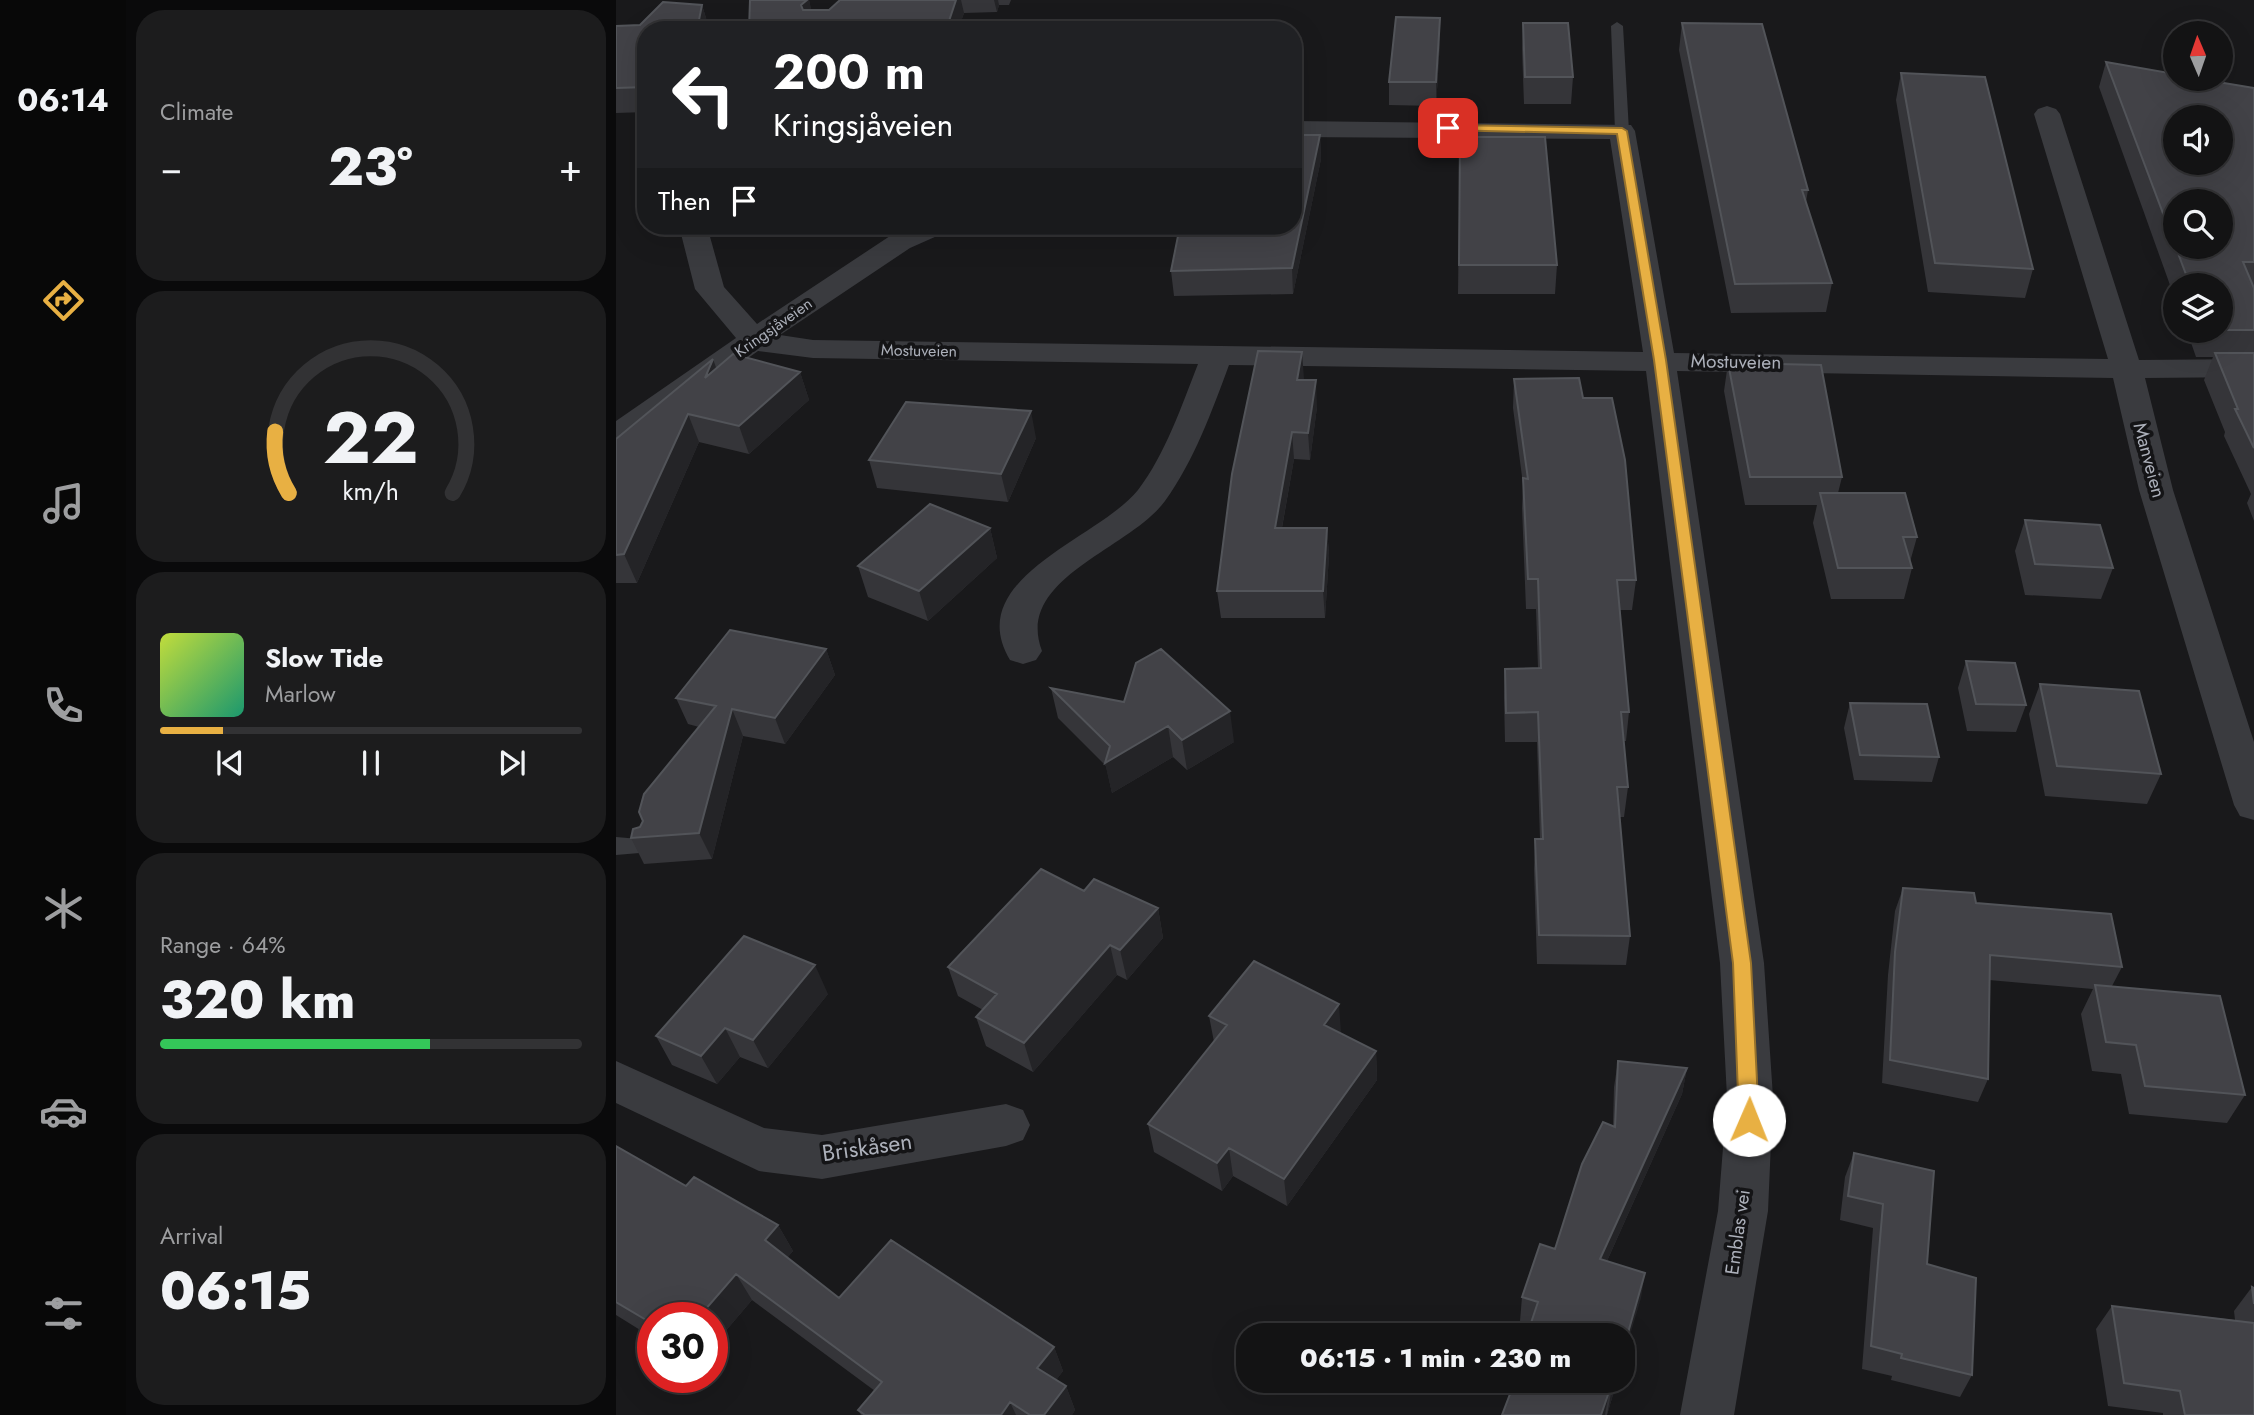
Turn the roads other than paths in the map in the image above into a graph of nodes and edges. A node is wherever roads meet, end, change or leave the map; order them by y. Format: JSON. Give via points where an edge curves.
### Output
{"nodes":[{"id":1,"x":1617,"y":26,"type":"dead end"},
{"id":2,"x":2047,"y":114,"type":"dead end"},
{"id":3,"x":1302,"y":129,"type":"edge"},
{"id":4,"x":1622,"y":131,"type":"junction"},
{"id":5,"x":695,"y":235,"type":"edge"},
{"id":6,"x":916,"y":235,"type":"edge"},
{"id":7,"x":755,"y":341,"type":"junction"},
{"id":8,"x":1218,"y":353,"type":"junction"},
{"id":9,"x":1660,"y":360,"type":"junction"},
{"id":10,"x":2254,"y":368,"type":"edge"},
{"id":11,"x":2127,"y":369,"type":"junction"},
{"id":12,"x":616,"y":436,"type":"edge"},
{"id":13,"x":1023,"y":651,"type":"dead end"},
{"id":14,"x":2254,"y":805,"type":"edge"},
{"id":15,"x":616,"y":846,"type":"edge"},
{"id":16,"x":643,"y":846,"type":"edge"},
{"id":17,"x":616,"y":1081,"type":"edge"},
{"id":18,"x":1006,"y":1125,"type":"dead end"},
{"id":19,"x":1707,"y":1415,"type":"edge"}],
"edges":[{"from":1,"to":4,"type":"lane"},
{"from":2,"to":11,"type":"street","name":"Manveien"},
{"from":3,"to":4,"type":"street"},
{"from":4,"to":9,"type":"street","name":"Emblas vei"},
{"from":5,"to":7,"type":"street","via":[[710,289]]},
{"from":6,"to":7,"type":"street","name":"Kringsjåveien","via":[[838,281]]},
{"from":7,"to":8,"type":"street","name":"Mostuveien","via":[[813,349]]},
{"from":7,"to":12,"type":"street","name":"Kringsjåveien"},
{"from":8,"to":9,"type":"street","name":"Mostuveien"},
{"from":8,"to":13,"type":"street","via":[[1152,494],[1111,535],[1055,569],[1026,596],[1016,628]]},
{"from":9,"to":11,"type":"street","name":"Mostuveien"},
{"from":9,"to":19,"type":"street","name":"Emblas vei","via":[[1742,963],[1750,1097],[1743,1211]]},
{"from":10,"to":11,"type":"street","name":"Mostuveien"},
{"from":11,"to":14,"type":"street","name":"Manveien","via":[[2156,490]]},
{"from":15,"to":16,"type":"lane"},
{"from":17,"to":18,"type":"street","name":"Briskåsen","via":[[759,1149],[822,1157]]}]}
